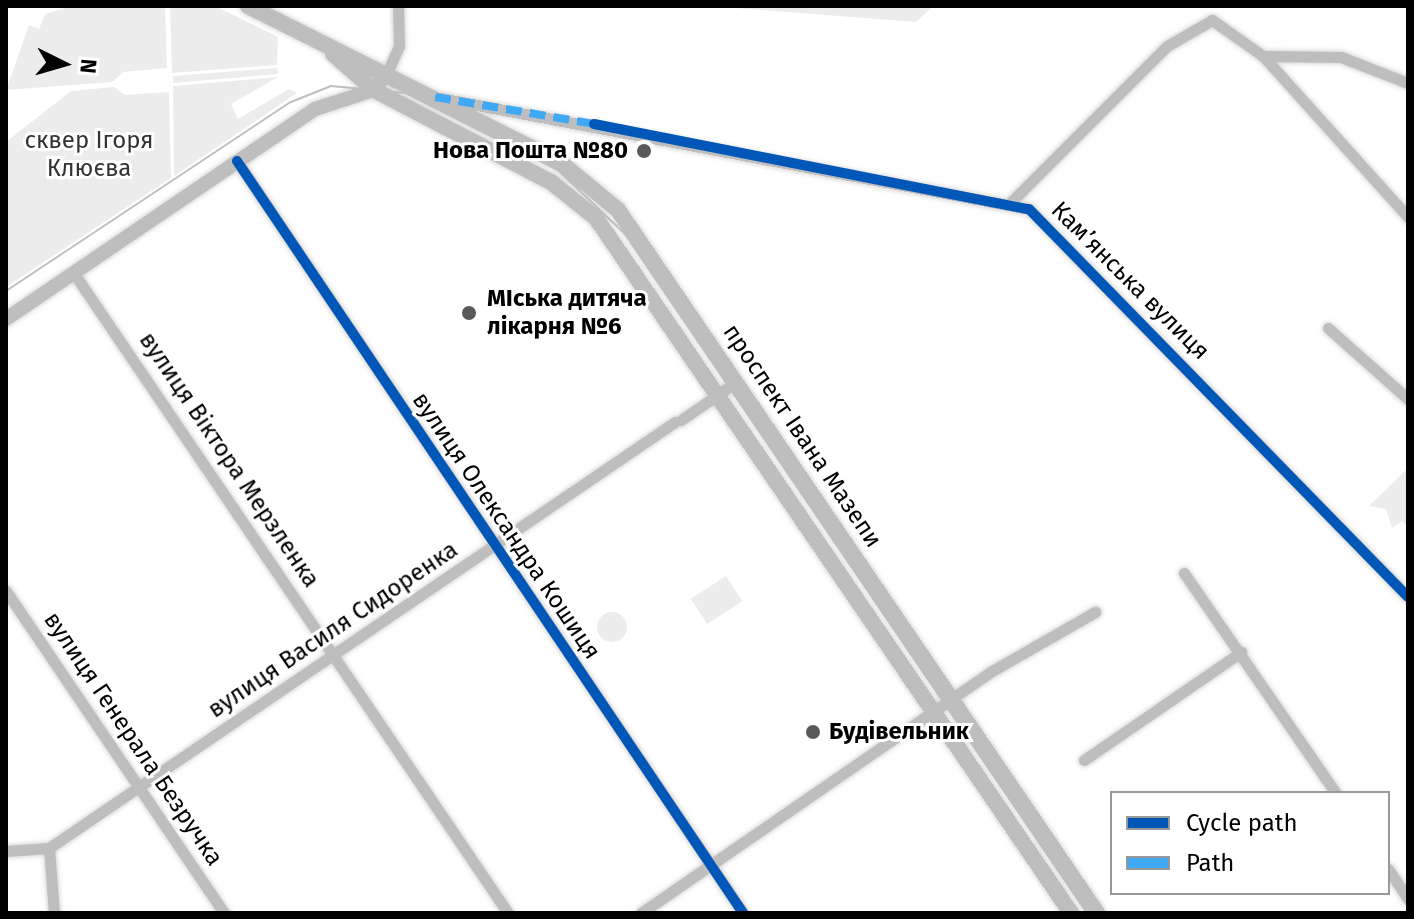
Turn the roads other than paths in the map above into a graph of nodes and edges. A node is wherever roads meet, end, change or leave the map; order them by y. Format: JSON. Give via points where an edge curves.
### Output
{"nodes":[{"id":1,"x":248,"y":6,"type":"edge"},
{"id":2,"x":398,"y":6,"type":"edge"},
{"id":3,"x":316,"y":40,"type":"junction"},
{"id":4,"x":1263,"y":56,"type":"junction"},
{"id":5,"x":387,"y":73,"type":"junction"},
{"id":6,"x":1408,"y":83,"type":"edge"},
{"id":7,"x":374,"y":90,"type":"junction"},
{"id":8,"x":435,"y":97,"type":"junction"},
{"id":9,"x":237,"y":161,"type":"junction"},
{"id":10,"x":1009,"y":204,"type":"junction"},
{"id":11,"x":1408,"y":217,"type":"edge"},
{"id":12,"x":73,"y":272,"type":"junction"},
{"id":13,"x":6,"y":319,"type":"edge"},
{"id":14,"x":1328,"y":328,"type":"dead end"},
{"id":15,"x":736,"y":382,"type":"junction"},
{"id":16,"x":718,"y":394,"type":"junction"},
{"id":17,"x":1408,"y":399,"type":"edge"},
{"id":18,"x":496,"y":547,"type":"junction"},
{"id":19,"x":1184,"y":573,"type":"dead end"},
{"id":20,"x":6,"y":591,"type":"edge"},
{"id":21,"x":1408,"y":597,"type":"edge"},
{"id":22,"x":1095,"y":612,"type":"dead end"},
{"id":23,"x":1241,"y":652,"type":"junction"},
{"id":24,"x":334,"y":655,"type":"junction"},
{"id":25,"x":952,"y":701,"type":"junction"},
{"id":26,"x":934,"y":714,"type":"junction"},
{"id":27,"x":1084,"y":760,"type":"dead end"},
{"id":28,"x":140,"y":788,"type":"junction"},
{"id":29,"x":1335,"y":791,"type":"edge"},
{"id":30,"x":49,"y":848,"type":"junction"},
{"id":31,"x":6,"y":851,"type":"edge"},
{"id":32,"x":709,"y":866,"type":"junction"},
{"id":33,"x":1390,"y":872,"type":"edge"},
{"id":34,"x":1408,"y":899,"type":"edge"},
{"id":35,"x":54,"y":913,"type":"edge"},
{"id":36,"x":224,"y":913,"type":"edge"},
{"id":37,"x":508,"y":913,"type":"edge"},
{"id":38,"x":641,"y":913,"type":"edge"},
{"id":39,"x":743,"y":913,"type":"edge"},
{"id":40,"x":1071,"y":913,"type":"edge"},
{"id":41,"x":1097,"y":913,"type":"edge"}],
"edges":[{"from":1,"to":3,"type":"highway"},
{"from":2,"to":5,"type":"street","via":[[399,46]]},
{"from":3,"to":5,"type":"highway","name":"проспект Івана Мазепи"},
{"from":3,"to":7,"type":"highway","name":"проспект Івана Мазепи"},
{"from":4,"to":6,"type":"street","via":[[1341,57]]},
{"from":4,"to":10,"type":"street","via":[[1212,20],[1161,52]]},
{"from":4,"to":11,"type":"street"},
{"from":5,"to":7,"type":"main road"},
{"from":5,"to":8,"type":"highway","name":"проспект Івана Мазепи"},
{"from":7,"to":9,"type":"main road","via":[[315,109]]},
{"from":7,"to":16,"type":"highway","name":"проспект Івана Мазепи","via":[[581,205]]},
{"from":8,"to":10,"type":"street","name":"Камʼянська вулиця"},
{"from":8,"to":15,"type":"highway","name":"проспект Івана Мазепи","via":[[561,163],[602,194]]},
{"from":9,"to":12,"type":"main road"},
{"from":9,"to":18,"type":"street","name":"вулиця Олександра Кошиця"},
{"from":10,"to":21,"type":"street","name":"Камʼянська вулиця","via":[[1038,215]]},
{"from":12,"to":13,"type":"main road"},
{"from":12,"to":24,"type":"street","name":"вулиця Віктора Мерзленка"},
{"from":14,"to":17,"type":"street"},
{"from":15,"to":16,"type":"street","name":"вулиця Василя Сидоренка"},
{"from":15,"to":25,"type":"highway","name":"проспект Івана Мазепи"},
{"from":16,"to":18,"type":"street","name":"вулиця Василя Сидоренка"},
{"from":16,"to":26,"type":"highway","name":"проспект Івана Мазепи"},
{"from":18,"to":24,"type":"street","name":"вулиця Василя Сидоренка"},
{"from":18,"to":32,"type":"street","name":"вулиця Олександра Кошиця"},
{"from":19,"to":23,"type":"street"},
{"from":20,"to":28,"type":"street","name":"вулиця Генерала Безручка"},
{"from":22,"to":25,"type":"street"},
{"from":23,"to":27,"type":"street"},
{"from":23,"to":29,"type":"street"},
{"from":24,"to":28,"type":"street","name":"вулиця Василя Сидоренка"},
{"from":24,"to":37,"type":"street","name":"вулиця Віктора Мерзленка"},
{"from":25,"to":26,"type":"street"},
{"from":25,"to":41,"type":"highway","name":"проспект Івана Мазепи"},
{"from":26,"to":32,"type":"street"},
{"from":26,"to":40,"type":"highway","name":"проспект Івана Мазепи"},
{"from":28,"to":30,"type":"street","name":"вулиця Василя Сидоренка"},
{"from":28,"to":36,"type":"street","name":"вулиця Генерала Безручка"},
{"from":30,"to":31,"type":"street","name":"вулиця Василя Сидоренка"},
{"from":30,"to":35,"type":"street"},
{"from":32,"to":38,"type":"street"},
{"from":32,"to":39,"type":"street","name":"вулиця Олександра Кошиця"},
{"from":33,"to":34,"type":"street"}]}
